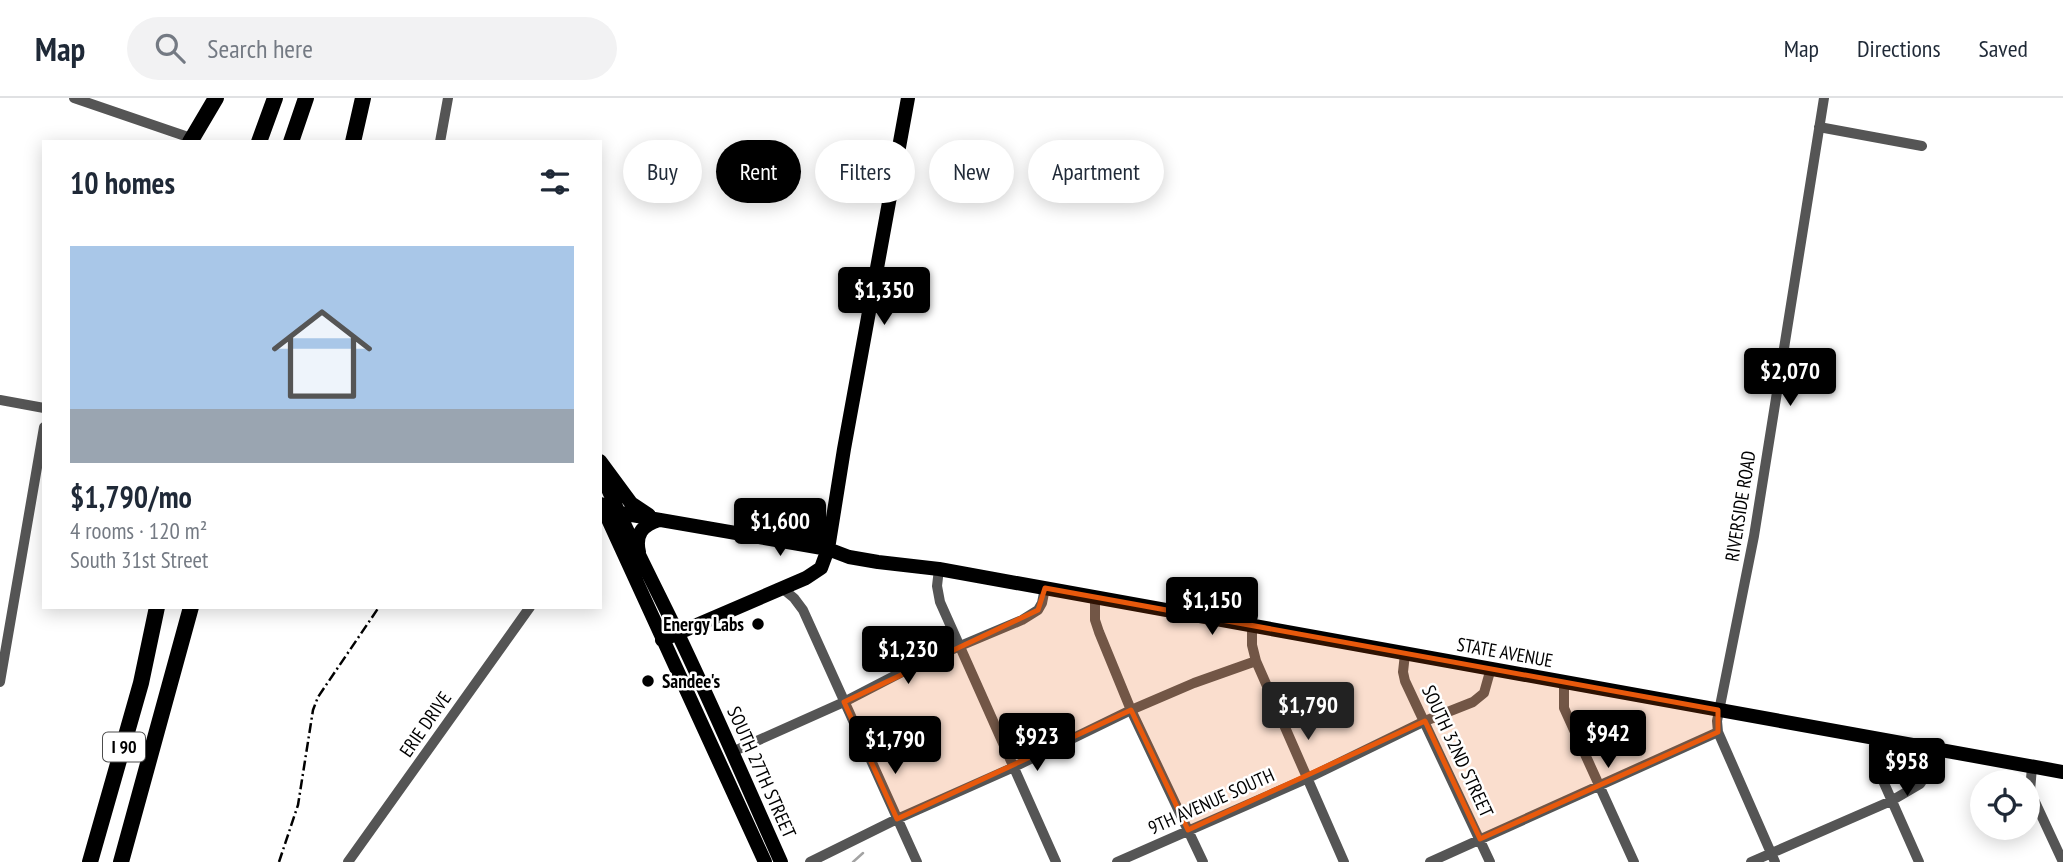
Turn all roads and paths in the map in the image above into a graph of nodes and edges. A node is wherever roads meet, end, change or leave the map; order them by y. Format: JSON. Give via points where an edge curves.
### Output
{"nodes":[{"id":1,"x":74,"y":98,"type":"edge"},
{"id":2,"x":216,"y":98,"type":"edge"},
{"id":3,"x":275,"y":98,"type":"edge"},
{"id":4,"x":306,"y":98,"type":"edge"},
{"id":5,"x":363,"y":98,"type":"edge"},
{"id":6,"x":448,"y":98,"type":"edge"},
{"id":7,"x":908,"y":98,"type":"edge"},
{"id":8,"x":1824,"y":98,"type":"edge"},
{"id":9,"x":1819,"y":127,"type":"junction"},
{"id":10,"x":187,"y":140,"type":"edge"},
{"id":11,"x":190,"y":140,"type":"edge"},
{"id":12,"x":260,"y":140,"type":"edge"},
{"id":13,"x":292,"y":140,"type":"edge"},
{"id":14,"x":354,"y":140,"type":"edge"},
{"id":15,"x":440,"y":140,"type":"edge"},
{"id":16,"x":1922,"y":146,"type":"dead end"},
{"id":17,"x":0,"y":400,"type":"edge"},
{"id":18,"x":42,"y":408,"type":"edge"},
{"id":19,"x":42,"y":439,"type":"edge"},
{"id":20,"x":602,"y":464,"type":"edge"},
{"id":21,"x":602,"y":486,"type":"edge"},
{"id":22,"x":605,"y":509,"type":"edge"},
{"id":23,"x":659,"y":520,"type":"junction"},
{"id":24,"x":828,"y":549,"type":"junction"},
{"id":25,"x":639,"y":556,"type":"junction"},
{"id":26,"x":939,"y":569,"type":"junction"},
{"id":27,"x":803,"y":580,"type":"junction"},
{"id":28,"x":1045,"y":588,"type":"junction"},
{"id":29,"x":783,"y":589,"type":"junction"},
{"id":30,"x":1095,"y":597,"type":"junction"},
{"id":31,"x":156,"y":609,"type":"edge"},
{"id":32,"x":188,"y":609,"type":"edge"},
{"id":33,"x":529,"y":609,"type":"edge"},
{"id":34,"x":803,"y":610,"type":"junction"},
{"id":35,"x":1252,"y":626,"type":"junction"},
{"id":36,"x":678,"y":634,"type":"junction"},
{"id":37,"x":662,"y":640,"type":"junction"},
{"id":38,"x":960,"y":646,"type":"junction"},
{"id":39,"x":1405,"y":654,"type":"junction"},
{"id":40,"x":1256,"y":662,"type":"junction"},
{"id":41,"x":1491,"y":668,"type":"junction"},
{"id":42,"x":1564,"y":681,"type":"junction"},
{"id":43,"x":0,"y":682,"type":"edge"},
{"id":44,"x":844,"y":702,"type":"junction"},
{"id":45,"x":1131,"y":710,"type":"junction"},
{"id":46,"x":1718,"y":710,"type":"junction"},
{"id":47,"x":1425,"y":721,"type":"junction"},
{"id":48,"x":1718,"y":732,"type":"junction"},
{"id":49,"x":1875,"y":737,"type":"junction"},
{"id":50,"x":732,"y":751,"type":"junction"},
{"id":51,"x":1014,"y":767,"type":"junction"},
{"id":52,"x":2032,"y":767,"type":"junction"},
{"id":53,"x":1928,"y":772,"type":"dead end"},
{"id":54,"x":2063,"y":772,"type":"edge"},
{"id":55,"x":1306,"y":779,"type":"junction"},
{"id":56,"x":1598,"y":786,"type":"junction"},
{"id":57,"x":1891,"y":801,"type":"junction"},
{"id":58,"x":897,"y":819,"type":"junction"},
{"id":59,"x":1188,"y":830,"type":"junction"},
{"id":60,"x":1480,"y":839,"type":"junction"},
{"id":61,"x":1773,"y":857,"type":"edge"},
{"id":62,"x":90,"y":862,"type":"edge"},
{"id":63,"x":121,"y":862,"type":"edge"},
{"id":64,"x":348,"y":862,"type":"edge"},
{"id":65,"x":765,"y":862,"type":"edge"},
{"id":66,"x":781,"y":862,"type":"edge"},
{"id":67,"x":810,"y":862,"type":"edge"},
{"id":68,"x":917,"y":862,"type":"edge"},
{"id":69,"x":1056,"y":862,"type":"edge"},
{"id":70,"x":1117,"y":862,"type":"edge"},
{"id":71,"x":1203,"y":862,"type":"edge"},
{"id":72,"x":1344,"y":862,"type":"edge"},
{"id":73,"x":1430,"y":862,"type":"edge"},
{"id":74,"x":1490,"y":862,"type":"edge"},
{"id":75,"x":1634,"y":862,"type":"edge"},
{"id":76,"x":1751,"y":862,"type":"edge"},
{"id":77,"x":1919,"y":862,"type":"edge"},
{"id":78,"x":2063,"y":862,"type":"edge"}],
"edges":[{"from":1,"to":10,"type":"street"},
{"from":2,"to":11,"type":"highway"},
{"from":3,"to":12,"type":"highway"},
{"from":4,"to":13,"type":"highway"},
{"from":5,"to":14,"type":"highway"},
{"from":6,"to":15,"type":"street"},
{"from":7,"to":24,"type":"main road"},
{"from":8,"to":9,"type":"street","name":"RIVERSIDE ROAD"},
{"from":9,"to":16,"type":"street"},
{"from":9,"to":46,"type":"street","name":"RIVERSIDE ROAD","via":[[1754,536]]},
{"from":17,"to":18,"type":"street"},
{"from":19,"to":43,"type":"street"},
{"from":20,"to":23,"type":"main road","via":[[631,503]]},
{"from":21,"to":22,"type":"main road","name":"SOUTH 27TH STREET"},
{"from":22,"to":23,"type":"main road","name":"STATE AVENUE"},
{"from":22,"to":25,"type":"main road","name":"SOUTH 27TH STREET"},
{"from":22,"to":37,"type":"main road","name":"SOUTH 27TH STREET"},
{"from":23,"to":24,"type":"main road","name":"STATE AVENUE"},
{"from":23,"to":25,"type":"main road","via":[[639,533]]},
{"from":24,"to":26,"type":"main road","name":"STATE AVENUE","via":[[879,554]]},
{"from":24,"to":27,"type":"main road","via":[[819,570]]},
{"from":25,"to":36,"type":"main road","name":"SOUTH 27TH STREET"},
{"from":26,"to":28,"type":"main road","name":"STATE AVENUE"},
{"from":26,"to":38,"type":"street","via":[[940,602]]},
{"from":27,"to":29,"type":"main road"},
{"from":27,"to":34,"type":"street"},
{"from":28,"to":30,"type":"main road","name":"STATE AVENUE"},
{"from":28,"to":38,"type":"street","via":[[1042,603],[1032,615]]},
{"from":29,"to":34,"type":"street"},
{"from":29,"to":36,"type":"main road"},
{"from":30,"to":35,"type":"main road","name":"STATE AVENUE"},
{"from":30,"to":45,"type":"street","via":[[1095,620]]},
{"from":31,"to":62,"type":"highway","number":"I 90","via":[[115,781]]},
{"from":32,"to":63,"type":"highway","number":"I 90"},
{"from":33,"to":64,"type":"street","name":"ERIE DRIVE"},
{"from":34,"to":44,"type":"street"},
{"from":35,"to":39,"type":"main road","name":"STATE AVENUE"},
{"from":35,"to":40,"type":"street"},
{"from":36,"to":37,"type":"main road"},
{"from":36,"to":50,"type":"main road","name":"SOUTH 27TH STREET"},
{"from":37,"to":65,"type":"main road","name":"SOUTH 27TH STREET"},
{"from":38,"to":44,"type":"street"},
{"from":38,"to":51,"type":"street"},
{"from":39,"to":41,"type":"main road","name":"STATE AVENUE"},
{"from":39,"to":47,"type":"street","name":"SOUTH 32ND STREET","via":[[1403,672]]},
{"from":40,"to":45,"type":"street"},
{"from":40,"to":55,"type":"street"},
{"from":41,"to":42,"type":"main road","name":"STATE AVENUE"},
{"from":41,"to":47,"type":"street","name":"9TH AVENUE SOUTH","via":[[1480,697]]},
{"from":42,"to":46,"type":"main road","name":"STATE AVENUE"},
{"from":42,"to":56,"type":"street","via":[[1564,708]]},
{"from":44,"to":50,"type":"street"},
{"from":44,"to":58,"type":"street"},
{"from":45,"to":51,"type":"street"},
{"from":45,"to":59,"type":"street"},
{"from":46,"to":48,"type":"street","name":"RIVERSIDE ROAD"},
{"from":46,"to":49,"type":"main road","name":"STATE AVENUE"},
{"from":47,"to":55,"type":"street","name":"9TH AVENUE SOUTH"},
{"from":47,"to":60,"type":"street","name":"SOUTH 32ND STREET"},
{"from":48,"to":56,"type":"street"},
{"from":48,"to":61,"type":"street"},
{"from":49,"to":52,"type":"main road","name":"STATE AVENUE"},
{"from":49,"to":57,"type":"street","via":[[1876,765]]},
{"from":50,"to":66,"type":"main road","name":"SOUTH 27TH STREET"},
{"from":51,"to":58,"type":"street"},
{"from":51,"to":69,"type":"street"},
{"from":52,"to":54,"type":"main road","name":"STATE AVENUE"},
{"from":52,"to":78,"type":"street","via":[[2030,792]]},
{"from":53,"to":57,"type":"street","via":[[1920,784]]},
{"from":55,"to":59,"type":"street","name":"9TH AVENUE SOUTH"},
{"from":55,"to":72,"type":"street"},
{"from":56,"to":60,"type":"street"},
{"from":56,"to":75,"type":"street"},
{"from":57,"to":61,"type":"street"},
{"from":57,"to":77,"type":"street"},
{"from":58,"to":67,"type":"street"},
{"from":58,"to":68,"type":"street"},
{"from":59,"to":70,"type":"street","name":"9TH AVENUE SOUTH"},
{"from":59,"to":71,"type":"street"},
{"from":60,"to":73,"type":"street"},
{"from":60,"to":74,"type":"street","name":"SOUTH 32ND STREET"},
{"from":61,"to":76,"type":"street"}]}
